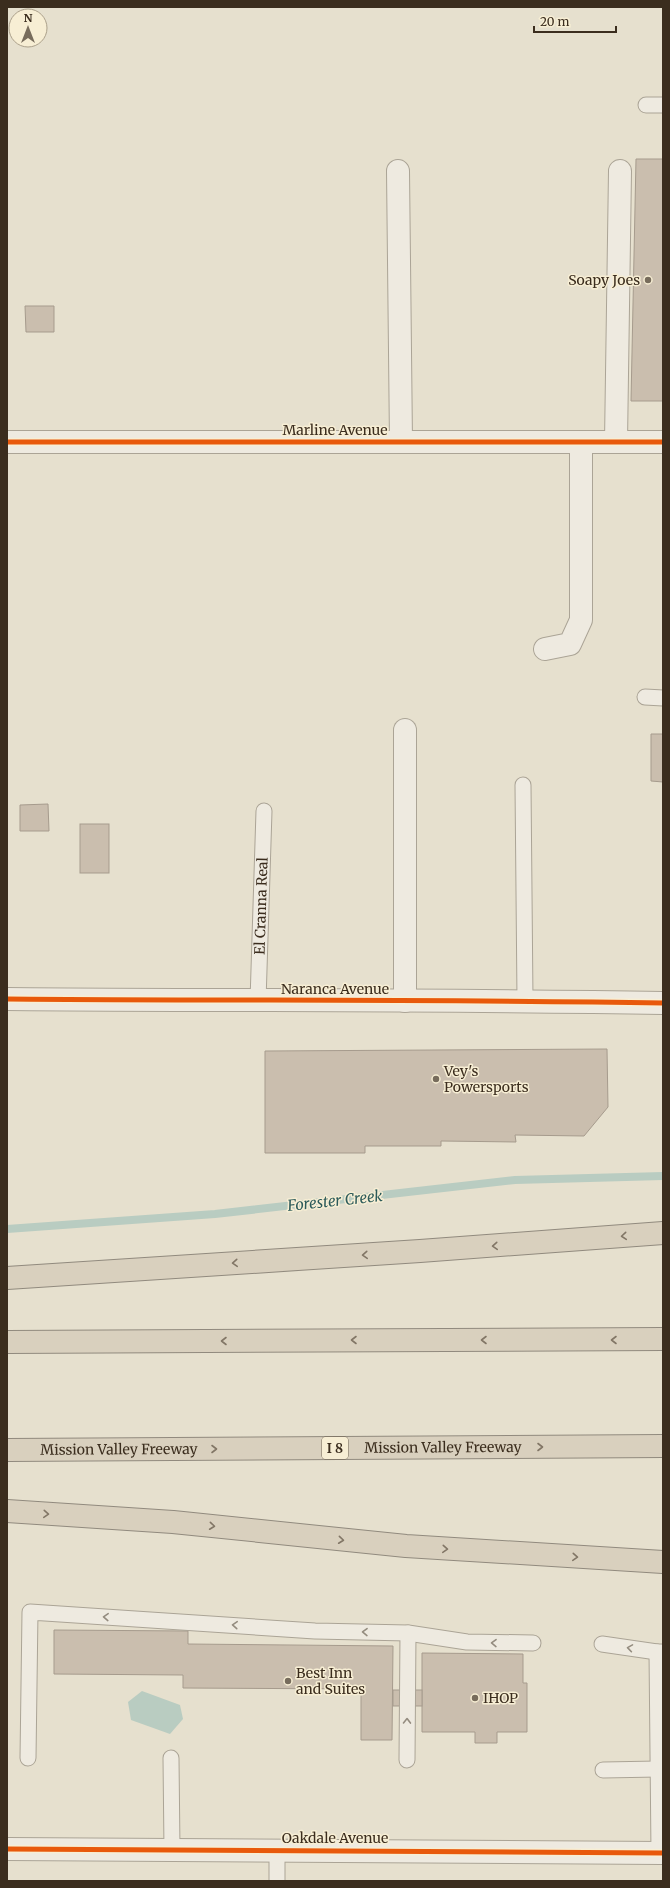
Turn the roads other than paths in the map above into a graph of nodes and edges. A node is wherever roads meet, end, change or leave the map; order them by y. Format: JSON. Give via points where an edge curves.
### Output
{"nodes":[{"id":1,"x":646,"y":105,"type":"dead end"},
{"id":2,"x":663,"y":105,"type":"edge"},
{"id":3,"x":398,"y":171,"type":"dead end"},
{"id":4,"x":620,"y":171,"type":"dead end"},
{"id":5,"x":7,"y":442,"type":"edge"},
{"id":6,"x":400,"y":442,"type":"junction"},
{"id":7,"x":581,"y":442,"type":"junction"},
{"id":8,"x":616,"y":442,"type":"junction"},
{"id":9,"x":663,"y":442,"type":"edge"},
{"id":10,"x":545,"y":649,"type":"dead end"},
{"id":11,"x":645,"y":697,"type":"dead end"},
{"id":12,"x":663,"y":698,"type":"edge"},
{"id":13,"x":405,"y":730,"type":"dead end"},
{"id":14,"x":523,"y":786,"type":"dead end"},
{"id":15,"x":264,"y":811,"type":"dead end"},
{"id":16,"x":7,"y":999,"type":"edge"},
{"id":17,"x":525,"y":1000,"type":"junction"},
{"id":18,"x":258,"y":1001,"type":"junction"},
{"id":19,"x":406,"y":1001,"type":"junction"},
{"id":20,"x":663,"y":1003,"type":"edge"},
{"id":21,"x":663,"y":1232,"type":"edge"},
{"id":22,"x":7,"y":1278,"type":"edge"},
{"id":23,"x":663,"y":1340,"type":"edge"},
{"id":24,"x":7,"y":1342,"type":"edge"},
{"id":25,"x":663,"y":1446,"type":"edge"},
{"id":26,"x":7,"y":1450,"type":"edge"},
{"id":27,"x":7,"y":1511,"type":"edge"},
{"id":28,"x":663,"y":1562,"type":"edge"},
{"id":29,"x":408,"y":1633,"type":"junction"},
{"id":30,"x":533,"y":1643,"type":"dead end"},
{"id":31,"x":602,"y":1644,"type":"dead end"},
{"id":32,"x":660,"y":1652,"type":"edge"},
{"id":33,"x":28,"y":1758,"type":"dead end"},
{"id":34,"x":171,"y":1758,"type":"dead end"},
{"id":35,"x":407,"y":1760,"type":"dead end"},
{"id":36,"x":660,"y":1760,"type":"edge"},
{"id":37,"x":603,"y":1770,"type":"dead end"},
{"id":38,"x":7,"y":1849,"type":"edge"},
{"id":39,"x":172,"y":1850,"type":"junction"},
{"id":40,"x":277,"y":1850,"type":"junction"},
{"id":41,"x":661,"y":1853,"type":"edge"},
{"id":42,"x":278,"y":1881,"type":"edge"}],
"edges":[{"from":1,"to":2,"type":"lane"},
{"from":3,"to":6,"type":"street"},
{"from":4,"to":8,"type":"street"},
{"from":5,"to":6,"type":"street","name":"Marline Avenue"},
{"from":6,"to":7,"type":"street","name":"Marline Avenue"},
{"from":7,"to":8,"type":"street","name":"Marline Avenue"},
{"from":7,"to":10,"type":"street","via":[[581,620],[570,644]]},
{"from":8,"to":9,"type":"street","name":"Marline Avenue"},
{"from":11,"to":12,"type":"lane"},
{"from":13,"to":19,"type":"street"},
{"from":14,"to":17,"type":"lane"},
{"from":15,"to":18,"type":"lane","name":"El Cranna Real"},
{"from":16,"to":18,"type":"street","name":"Naranca Avenue"},
{"from":17,"to":19,"type":"street","name":"Naranca Avenue"},
{"from":17,"to":20,"type":"street","name":"Naranca Avenue"},
{"from":18,"to":19,"type":"street","name":"Naranca Avenue"},
{"from":21,"to":22,"type":"highway","one_way":true},
{"from":23,"to":24,"type":"highway","one_way":true},
{"from":26,"to":25,"type":"highway","name":"Mission Valley Freeway","number":"I 8","one_way":true},
{"from":27,"to":28,"type":"highway","one_way":true,"via":[[173,1522],[406,1546]]},
{"from":30,"to":29,"type":"lane","one_way":true,"via":[[467,1642]]},
{"from":29,"to":33,"type":"lane","one_way":true,"via":[[315,1631],[30,1612]]},
{"from":35,"to":29,"type":"lane","one_way":true},
{"from":32,"to":31,"type":"lane","one_way":true},
{"from":32,"to":36,"type":"lane"},
{"from":34,"to":39,"type":"lane"},
{"from":36,"to":37,"type":"lane"},
{"from":36,"to":41,"type":"lane"},
{"from":38,"to":39,"type":"street","name":"Oakdale Avenue"},
{"from":39,"to":40,"type":"street","name":"Oakdale Avenue"},
{"from":40,"to":41,"type":"street","name":"Oakdale Avenue"},
{"from":40,"to":42,"type":"lane"}]}
